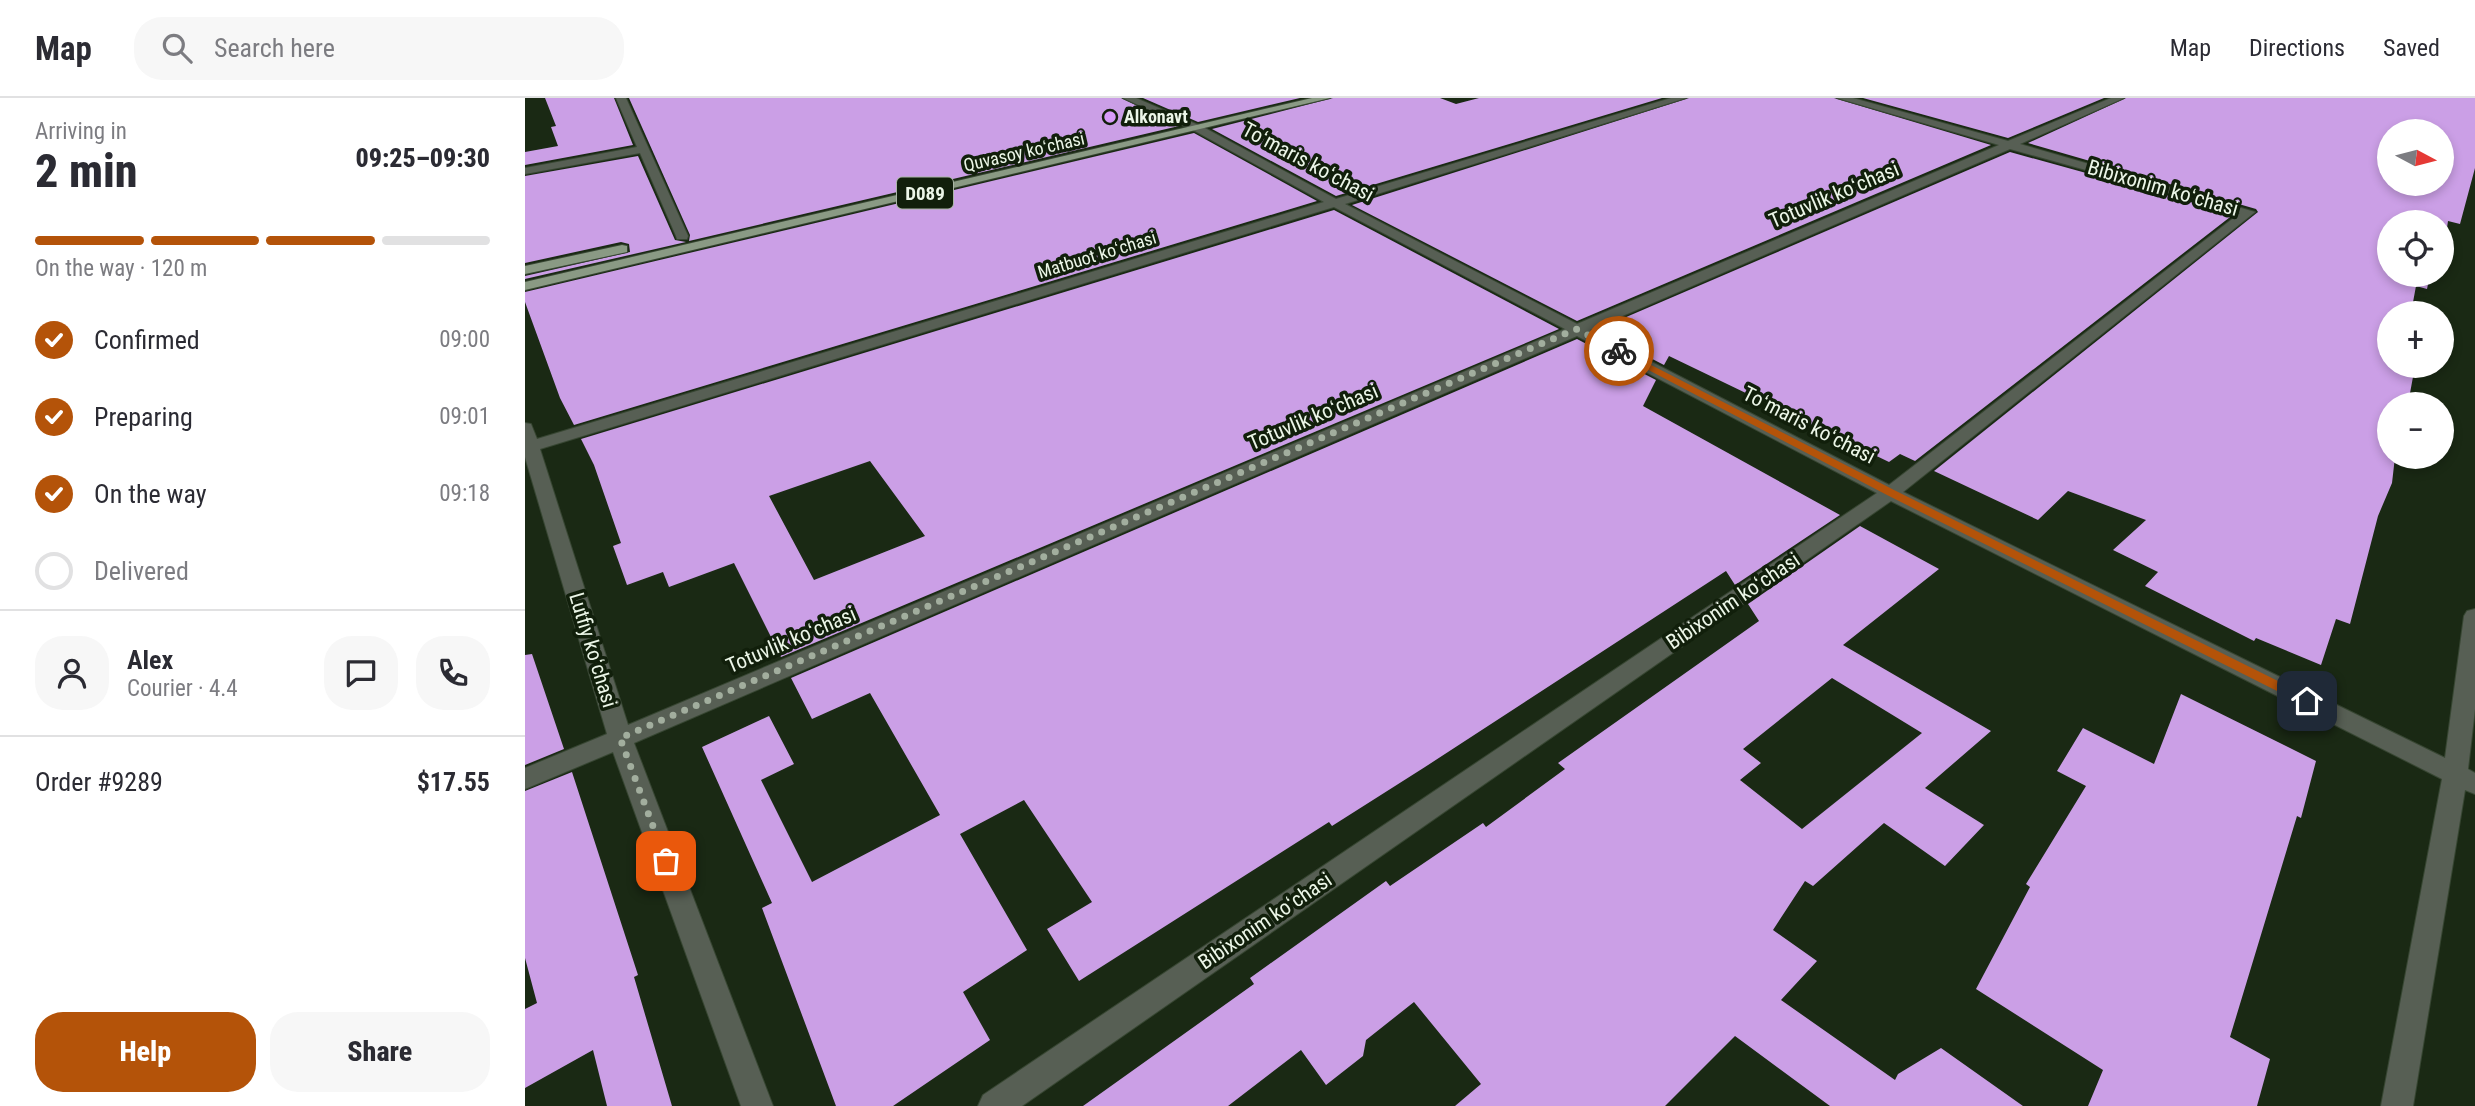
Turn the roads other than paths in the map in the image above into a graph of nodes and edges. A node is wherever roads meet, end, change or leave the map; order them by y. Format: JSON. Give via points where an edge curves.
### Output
{"nodes":[{"id":1,"x":621,"y":98,"type":"edge"},
{"id":2,"x":1128,"y":98,"type":"edge"},
{"id":3,"x":1276,"y":98,"type":"edge"},
{"id":4,"x":1325,"y":98,"type":"edge"},
{"id":5,"x":1681,"y":98,"type":"edge"},
{"id":6,"x":1842,"y":98,"type":"edge"},
{"id":7,"x":2119,"y":98,"type":"edge"},
{"id":8,"x":1179,"y":121,"type":"junction"},
{"id":9,"x":1199,"y":129,"type":"junction"},
{"id":10,"x":2009,"y":145,"type":"junction"},
{"id":11,"x":645,"y":149,"type":"junction"},
{"id":12,"x":525,"y":171,"type":"edge"},
{"id":13,"x":1335,"y":203,"type":"junction"},
{"id":14,"x":682,"y":236,"type":"junction"},
{"id":15,"x":525,"y":270,"type":"edge"},
{"id":16,"x":525,"y":286,"type":"edge"},
{"id":17,"x":1576,"y":329,"type":"junction"},
{"id":18,"x":527,"y":441,"type":"edge"},
{"id":19,"x":1890,"y":493,"type":"junction"},
{"id":20,"x":2475,"y":617,"type":"edge"},
{"id":21,"x":620,"y":738,"type":"junction"},
{"id":22,"x":525,"y":779,"type":"edge"},
{"id":23,"x":2465,"y":779,"type":"edge"},
{"id":24,"x":757,"y":1106,"type":"edge"},
{"id":25,"x":994,"y":1106,"type":"edge"},
{"id":26,"x":2397,"y":1106,"type":"edge"}],
"edges":[{"from":1,"to":11,"type":"street"},
{"from":2,"to":8,"type":"street","name":"Toʻmaris koʻchasi"},
{"from":3,"to":8,"type":"main road","name":"Quvasoy koʻchasi","number":"D089"},
{"from":4,"to":9,"type":"main road","name":"Quvasoy koʻchasi","number":"D089"},
{"from":5,"to":13,"type":"street","name":"Matbuot koʻchasi"},
{"from":6,"to":10,"type":"street"},
{"from":7,"to":10,"type":"street","name":"Totuvlik koʻchasi"},
{"from":8,"to":9,"type":"street","name":"Toʻmaris koʻchasi"},
{"from":8,"to":14,"type":"main road","name":"Quvasoy koʻchasi","number":"D089"},
{"from":9,"to":13,"type":"street","name":"Toʻmaris koʻchasi"},
{"from":9,"to":16,"type":"main road","name":"Quvasoy koʻchasi","number":"D089"},
{"from":10,"to":17,"type":"street","name":"Totuvlik koʻchasi"},
{"from":10,"to":19,"type":"street","name":"Bibixonim koʻchasi","via":[[2249,212]]},
{"from":11,"to":12,"type":"street"},
{"from":11,"to":14,"type":"street"},
{"from":13,"to":17,"type":"street","name":"Toʻmaris koʻchasi"},
{"from":13,"to":18,"type":"street","name":"Matbuot koʻchasi"},
{"from":14,"to":15,"type":"main road","name":"Quvasoy koʻchasi"},
{"from":17,"to":19,"type":"street","name":"Toʻmaris koʻchasi"},
{"from":17,"to":21,"type":"street","name":"Totuvlik koʻchasi"},
{"from":18,"to":21,"type":"street","name":"Lutfiy koʻchasi"},
{"from":19,"to":23,"type":"street","name":"Toʻmaris koʻchasi"},
{"from":19,"to":25,"type":"street","name":"Bibixonim koʻchasi"},
{"from":20,"to":23,"type":"street"},
{"from":21,"to":22,"type":"street","name":"Totuvlik koʻchasi"},
{"from":21,"to":24,"type":"street","name":"Lutfiy koʻchasi"},
{"from":23,"to":26,"type":"street"}]}
